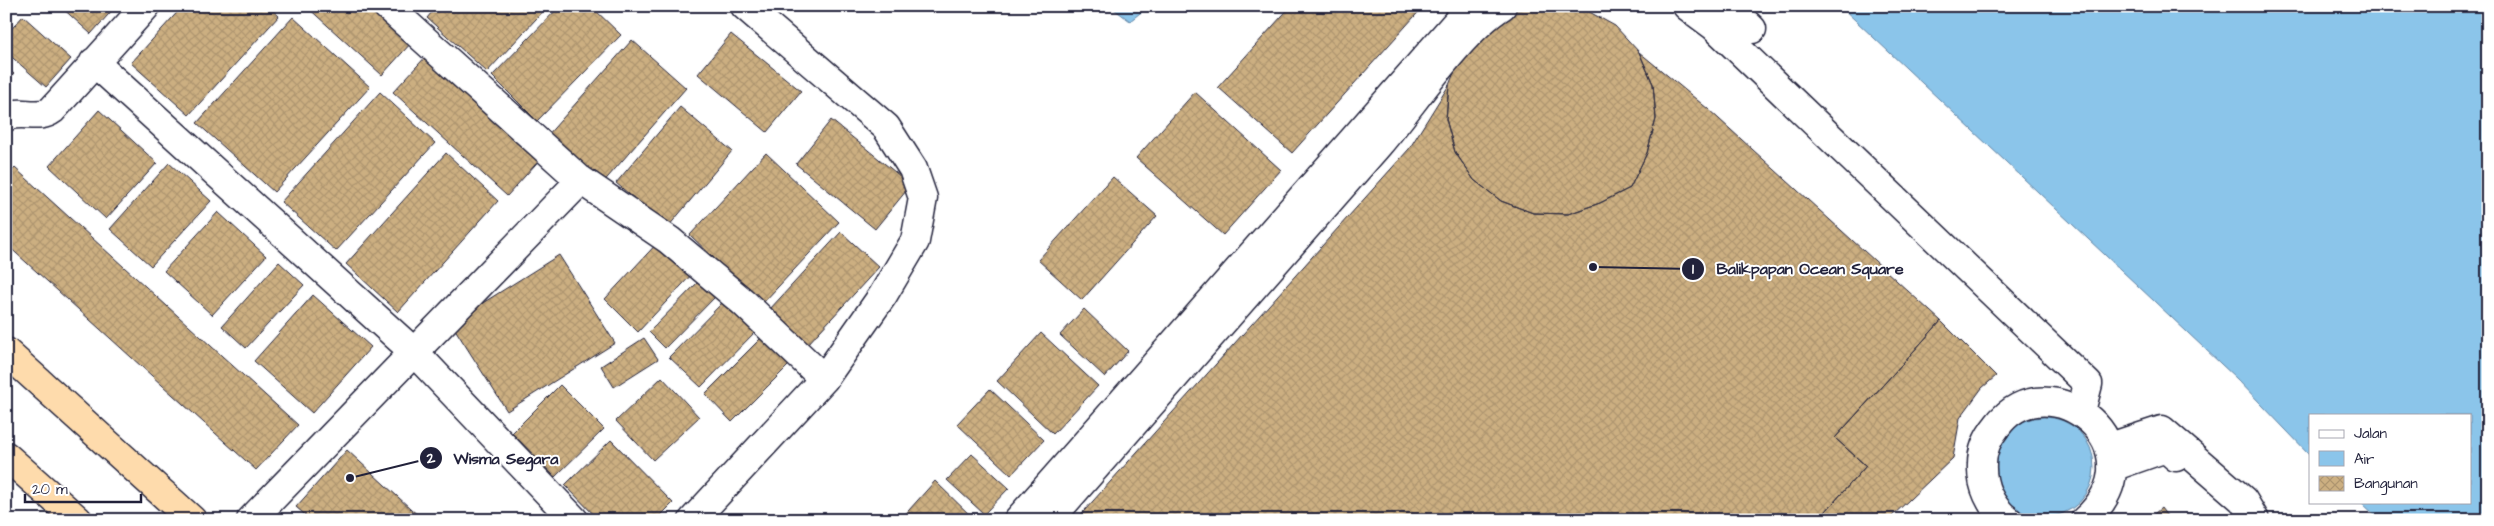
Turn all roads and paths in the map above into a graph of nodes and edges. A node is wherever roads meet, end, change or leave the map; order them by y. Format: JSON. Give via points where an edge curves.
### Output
{"nodes":[{"id":1,"x":146,"y":6,"type":"edge"},
{"id":2,"x":386,"y":6,"type":"edge"},
{"id":3,"x":745,"y":6,"type":"edge"},
{"id":4,"x":1471,"y":6,"type":"edge"},
{"id":5,"x":1502,"y":6,"type":"edge"},
{"id":6,"x":1687,"y":6,"type":"edge"},
{"id":7,"x":1728,"y":6,"type":"edge"},
{"id":8,"x":1752,"y":29,"type":"dead end"},
{"id":9,"x":94,"y":62,"type":"junction"},
{"id":10,"x":6,"y":117,"type":"edge"},
{"id":11,"x":581,"y":180,"type":"junction"},
{"id":12,"x":6,"y":352,"type":"edge"},
{"id":13,"x":415,"y":353,"type":"junction"},
{"id":14,"x":824,"y":380,"type":"junction"},
{"id":15,"x":2081,"y":411,"type":"junction"},
{"id":16,"x":6,"y":456,"type":"edge"},
{"id":17,"x":2111,"y":457,"type":"junction"},
{"id":18,"x":78,"y":520,"type":"edge"},
{"id":19,"x":192,"y":520,"type":"edge"},
{"id":20,"x":252,"y":520,"type":"edge"},
{"id":21,"x":574,"y":520,"type":"edge"},
{"id":22,"x":693,"y":520,"type":"edge"},
{"id":23,"x":1018,"y":520,"type":"edge"},
{"id":24,"x":1049,"y":520,"type":"edge"},
{"id":25,"x":2008,"y":520,"type":"edge"},
{"id":26,"x":2085,"y":520,"type":"edge"},
{"id":27,"x":2242,"y":520,"type":"edge"},
{"id":28,"x":2255,"y":520,"type":"edge"}],
"edges":[{"from":1,"to":9,"type":"street"},
{"from":2,"to":11,"type":"street"},
{"from":3,"to":14,"type":"street","via":[[886,128],[913,169],[923,198],[915,241]]},
{"from":4,"to":23,"type":"street"},
{"from":5,"to":24,"type":"street","via":[[1453,52],[1391,130]]},
{"from":6,"to":15,"type":"street","via":[[1714,26],[2088,384]]},
{"from":7,"to":8,"type":"street"},
{"from":9,"to":10,"type":"street","via":[[48,113]]},
{"from":9,"to":13,"type":"street"},
{"from":11,"to":13,"type":"street"},
{"from":11,"to":14,"type":"street","via":[[669,240],[743,302]]},
{"from":12,"to":19,"type":"highway"},
{"from":13,"to":20,"type":"street"},
{"from":13,"to":21,"type":"street"},
{"from":14,"to":22,"type":"street"},
{"from":15,"to":17,"type":"street","via":[[2098,426]]},
{"from":15,"to":25,"type":"street","via":[[2061,403],[2040,402],[2020,407],[2002,419],[1989,436],[1982,456],[1982,477],[1988,497]]},
{"from":16,"to":18,"type":"highway"},
{"from":17,"to":26,"type":"street","via":[[2109,489],[2098,508]]},
{"from":17,"to":27,"type":"street","via":[[2166,448],[2234,507]]},
{"from":17,"to":28,"type":"street","via":[[2162,430],[2243,500]]}]}
